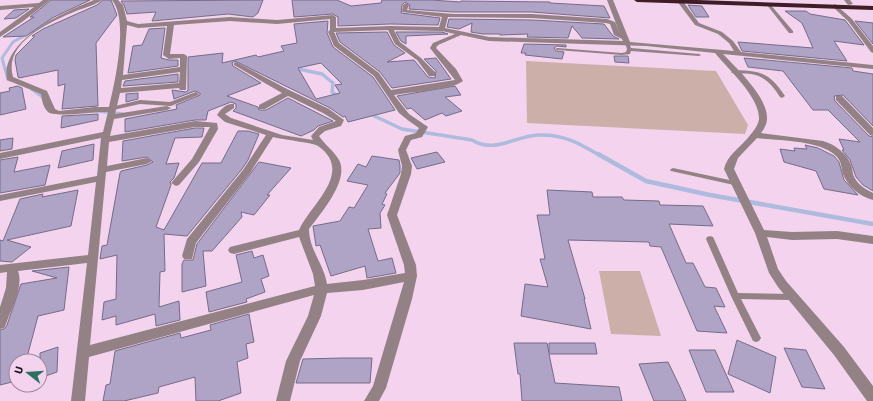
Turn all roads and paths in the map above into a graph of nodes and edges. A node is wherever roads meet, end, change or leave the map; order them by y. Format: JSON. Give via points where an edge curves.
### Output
{"nodes":[{"id":1,"x":47,"y":0,"type":"edge"},
{"id":2,"x":99,"y":0,"type":"edge"},
{"id":3,"x":115,"y":0,"type":"edge"},
{"id":4,"x":610,"y":0,"type":"edge"},
{"id":5,"x":637,"y":0,"type":"edge"},
{"id":6,"x":753,"y":0,"type":"edge"},
{"id":7,"x":680,"y":2,"type":"junction"},
{"id":8,"x":849,"y":2,"type":"edge"},
{"id":9,"x":768,"y":4,"type":"junction"},
{"id":10,"x":40,"y":5,"type":"junction"},
{"id":11,"x":406,"y":5,"type":"dead end"},
{"id":12,"x":873,"y":5,"type":"edge"},
{"id":13,"x":836,"y":6,"type":"junction"},
{"id":14,"x":0,"y":8,"type":"edge"},
{"id":15,"x":873,"y":8,"type":"edge"},
{"id":16,"x":445,"y":15,"type":"junction"},
{"id":17,"x":124,"y":22,"type":"junction"},
{"id":18,"x":171,"y":23,"type":"junction"},
{"id":19,"x":390,"y":28,"type":"junction"},
{"id":20,"x":334,"y":30,"type":"junction"},
{"id":21,"x":442,"y":30,"type":"junction"},
{"id":22,"x":791,"y":32,"type":"dead end"},
{"id":23,"x":459,"y":34,"type":"junction"},
{"id":24,"x":0,"y":35,"type":"edge"},
{"id":25,"x":627,"y":44,"type":"junction"},
{"id":26,"x":557,"y":49,"type":"dead end"},
{"id":27,"x":872,"y":49,"type":"edge"},
{"id":28,"x":718,"y":52,"type":"junction"},
{"id":29,"x":699,"y":54,"type":"dead end"},
{"id":30,"x":739,"y":54,"type":"junction"},
{"id":31,"x":236,"y":64,"type":"dead end"},
{"id":32,"x":873,"y":67,"type":"edge"},
{"id":33,"x":184,"y":68,"type":"junction"},
{"id":34,"x":734,"y":72,"type":"junction"},
{"id":35,"x":432,"y":74,"type":"dead end"},
{"id":36,"x":119,"y":78,"type":"junction"},
{"id":37,"x":117,"y":91,"type":"junction"},
{"id":38,"x":288,"y":93,"type":"junction"},
{"id":39,"x":389,"y":93,"type":"junction"},
{"id":40,"x":196,"y":94,"type":"dead end"},
{"id":41,"x":782,"y":96,"type":"dead end"},
{"id":42,"x":839,"y":98,"type":"dead end"},
{"id":43,"x":231,"y":106,"type":"dead end"},
{"id":44,"x":262,"y":107,"type":"dead end"},
{"id":45,"x":167,"y":108,"type":"dead end"},
{"id":46,"x":112,"y":111,"type":"junction"},
{"id":47,"x":271,"y":133,"type":"junction"},
{"id":48,"x":873,"y":133,"type":"edge"},
{"id":49,"x":755,"y":136,"type":"junction"},
{"id":50,"x":105,"y":137,"type":"junction"},
{"id":51,"x":318,"y":143,"type":"junction"},
{"id":52,"x":0,"y":156,"type":"edge"},
{"id":53,"x":147,"y":161,"type":"dead end"},
{"id":54,"x":673,"y":170,"type":"dead end"},
{"id":55,"x":102,"y":174,"type":"junction"},
{"id":56,"x":734,"y":182,"type":"junction"},
{"id":57,"x":176,"y":183,"type":"dead end"},
{"id":58,"x":873,"y":197,"type":"edge"},
{"id":59,"x":0,"y":198,"type":"edge"},
{"id":60,"x":304,"y":232,"type":"junction"},
{"id":61,"x":760,"y":234,"type":"junction"},
{"id":62,"x":710,"y":239,"type":"dead end"},
{"id":63,"x":873,"y":240,"type":"edge"},
{"id":64,"x":234,"y":250,"type":"dead end"},
{"id":65,"x":188,"y":256,"type":"dead end"},
{"id":66,"x":93,"y":258,"type":"junction"},
{"id":67,"x":5,"y":269,"type":"edge"},
{"id":68,"x":411,"y":276,"type":"junction"},
{"id":69,"x":321,"y":289,"type":"junction"},
{"id":70,"x":735,"y":296,"type":"junction"},
{"id":71,"x":792,"y":297,"type":"junction"},
{"id":72,"x":0,"y":324,"type":"edge"},
{"id":73,"x":756,"y":338,"type":"dead end"},
{"id":74,"x":85,"y":352,"type":"junction"},
{"id":75,"x":873,"y":397,"type":"edge"},
{"id":76,"x":78,"y":401,"type":"edge"},
{"id":77,"x":283,"y":401,"type":"edge"},
{"id":78,"x":371,"y":401,"type":"edge"}],
"edges":[{"from":1,"to":10,"type":"street"},
{"from":2,"to":46,"type":"street","via":[[68,13],[24,37],[16,45],[7,66],[10,78],[44,93],[52,111]]},
{"from":3,"to":17,"type":"street","via":[[120,5]]},
{"from":4,"to":25,"type":"street"},
{"from":5,"to":7,"type":"highway"},
{"from":6,"to":8,"type":"highway"},
{"from":7,"to":9,"type":"highway"},
{"from":7,"to":30,"type":"street","via":[[697,24],[720,33],[731,42]]},
{"from":8,"to":12,"type":"highway"},
{"from":9,"to":13,"type":"highway"},
{"from":9,"to":22,"type":"lane"},
{"from":10,"to":14,"type":"street"},
{"from":10,"to":24,"type":"street"},
{"from":11,"to":16,"type":"street","via":[[404,11]]},
{"from":13,"to":15,"type":"highway"},
{"from":13,"to":27,"type":"street"},
{"from":16,"to":21,"type":"street"},
{"from":16,"to":25,"type":"street","via":[[532,16],[607,21],[613,23],[616,34]]},
{"from":17,"to":18,"type":"street","via":[[138,26]]},
{"from":17,"to":36,"type":"street"},
{"from":18,"to":20,"type":"street","via":[[230,19],[277,22],[333,17]]},
{"from":18,"to":33,"type":"street","via":[[166,56],[184,56]]},
{"from":19,"to":20,"type":"street"},
{"from":19,"to":21,"type":"street"},
{"from":19,"to":35,"type":"street","via":[[397,43],[419,59]]},
{"from":20,"to":39,"type":"street","via":[[331,32],[336,41],[353,58],[375,73]]},
{"from":21,"to":23,"type":"street"},
{"from":23,"to":25,"type":"street","via":[[510,40]]},
{"from":23,"to":39,"type":"street","via":[[435,44],[433,48],[459,81]]},
{"from":25,"to":26,"type":"lane","via":[[628,52],[622,54]]},
{"from":25,"to":28,"type":"street"},
{"from":25,"to":29,"type":"lane"},
{"from":28,"to":30,"type":"street"},
{"from":28,"to":34,"type":"street"},
{"from":30,"to":32,"type":"street"},
{"from":31,"to":38,"type":"street"},
{"from":33,"to":36,"type":"street"},
{"from":33,"to":37,"type":"street","via":[[183,86]]},
{"from":34,"to":41,"type":"lane","via":[[764,74]]},
{"from":34,"to":49,"type":"street","via":[[754,95],[763,112],[763,120]]},
{"from":36,"to":37,"type":"street"},
{"from":37,"to":46,"type":"street"},
{"from":38,"to":44,"type":"street"},
{"from":38,"to":51,"type":"street","via":[[340,120],[338,124],[318,130],[315,136]]},
{"from":39,"to":68,"type":"street","via":[[411,121],[424,127],[421,133],[404,142],[402,150],[407,166],[406,174],[392,215],[410,265]]},
{"from":40,"to":46,"type":"lane","via":[[171,104],[140,102]]},
{"from":42,"to":48,"type":"street"},
{"from":43,"to":47,"type":"street","via":[[221,115],[228,120]]},
{"from":45,"to":46,"type":"street"},
{"from":46,"to":50,"type":"street"},
{"from":47,"to":51,"type":"street","via":[[281,138]]},
{"from":47,"to":65,"type":"street","via":[[247,171],[191,242]]},
{"from":49,"to":56,"type":"street","via":[[730,164],[729,169]]},
{"from":49,"to":58,"type":"street","via":[[823,144],[832,148],[845,162],[855,185]]},
{"from":50,"to":52,"type":"street"},
{"from":50,"to":55,"type":"street"},
{"from":50,"to":57,"type":"street","via":[[204,123],[214,125],[196,160]]},
{"from":51,"to":60,"type":"street","via":[[331,156],[336,168],[330,190]]},
{"from":53,"to":55,"type":"street"},
{"from":54,"to":56,"type":"lane"},
{"from":55,"to":59,"type":"street"},
{"from":55,"to":66,"type":"street"},
{"from":56,"to":61,"type":"street"},
{"from":60,"to":64,"type":"street"},
{"from":60,"to":69,"type":"street","via":[[305,241],[320,278]]},
{"from":61,"to":63,"type":"street","via":[[838,235]]},
{"from":61,"to":71,"type":"street","via":[[773,270]]},
{"from":62,"to":70,"type":"lane"},
{"from":66,"to":67,"type":"street"},
{"from":66,"to":74,"type":"street"},
{"from":67,"to":72,"type":"street","via":[[14,273],[14,282]]},
{"from":68,"to":69,"type":"street","via":[[363,285]]},
{"from":68,"to":78,"type":"street","via":[[379,388]]},
{"from":69,"to":74,"type":"street"},
{"from":69,"to":77,"type":"street","via":[[314,319],[288,374]]},
{"from":70,"to":71,"type":"lane"},
{"from":70,"to":73,"type":"lane"},
{"from":71,"to":75,"type":"street","via":[[839,351]]},
{"from":74,"to":76,"type":"street"}]}
